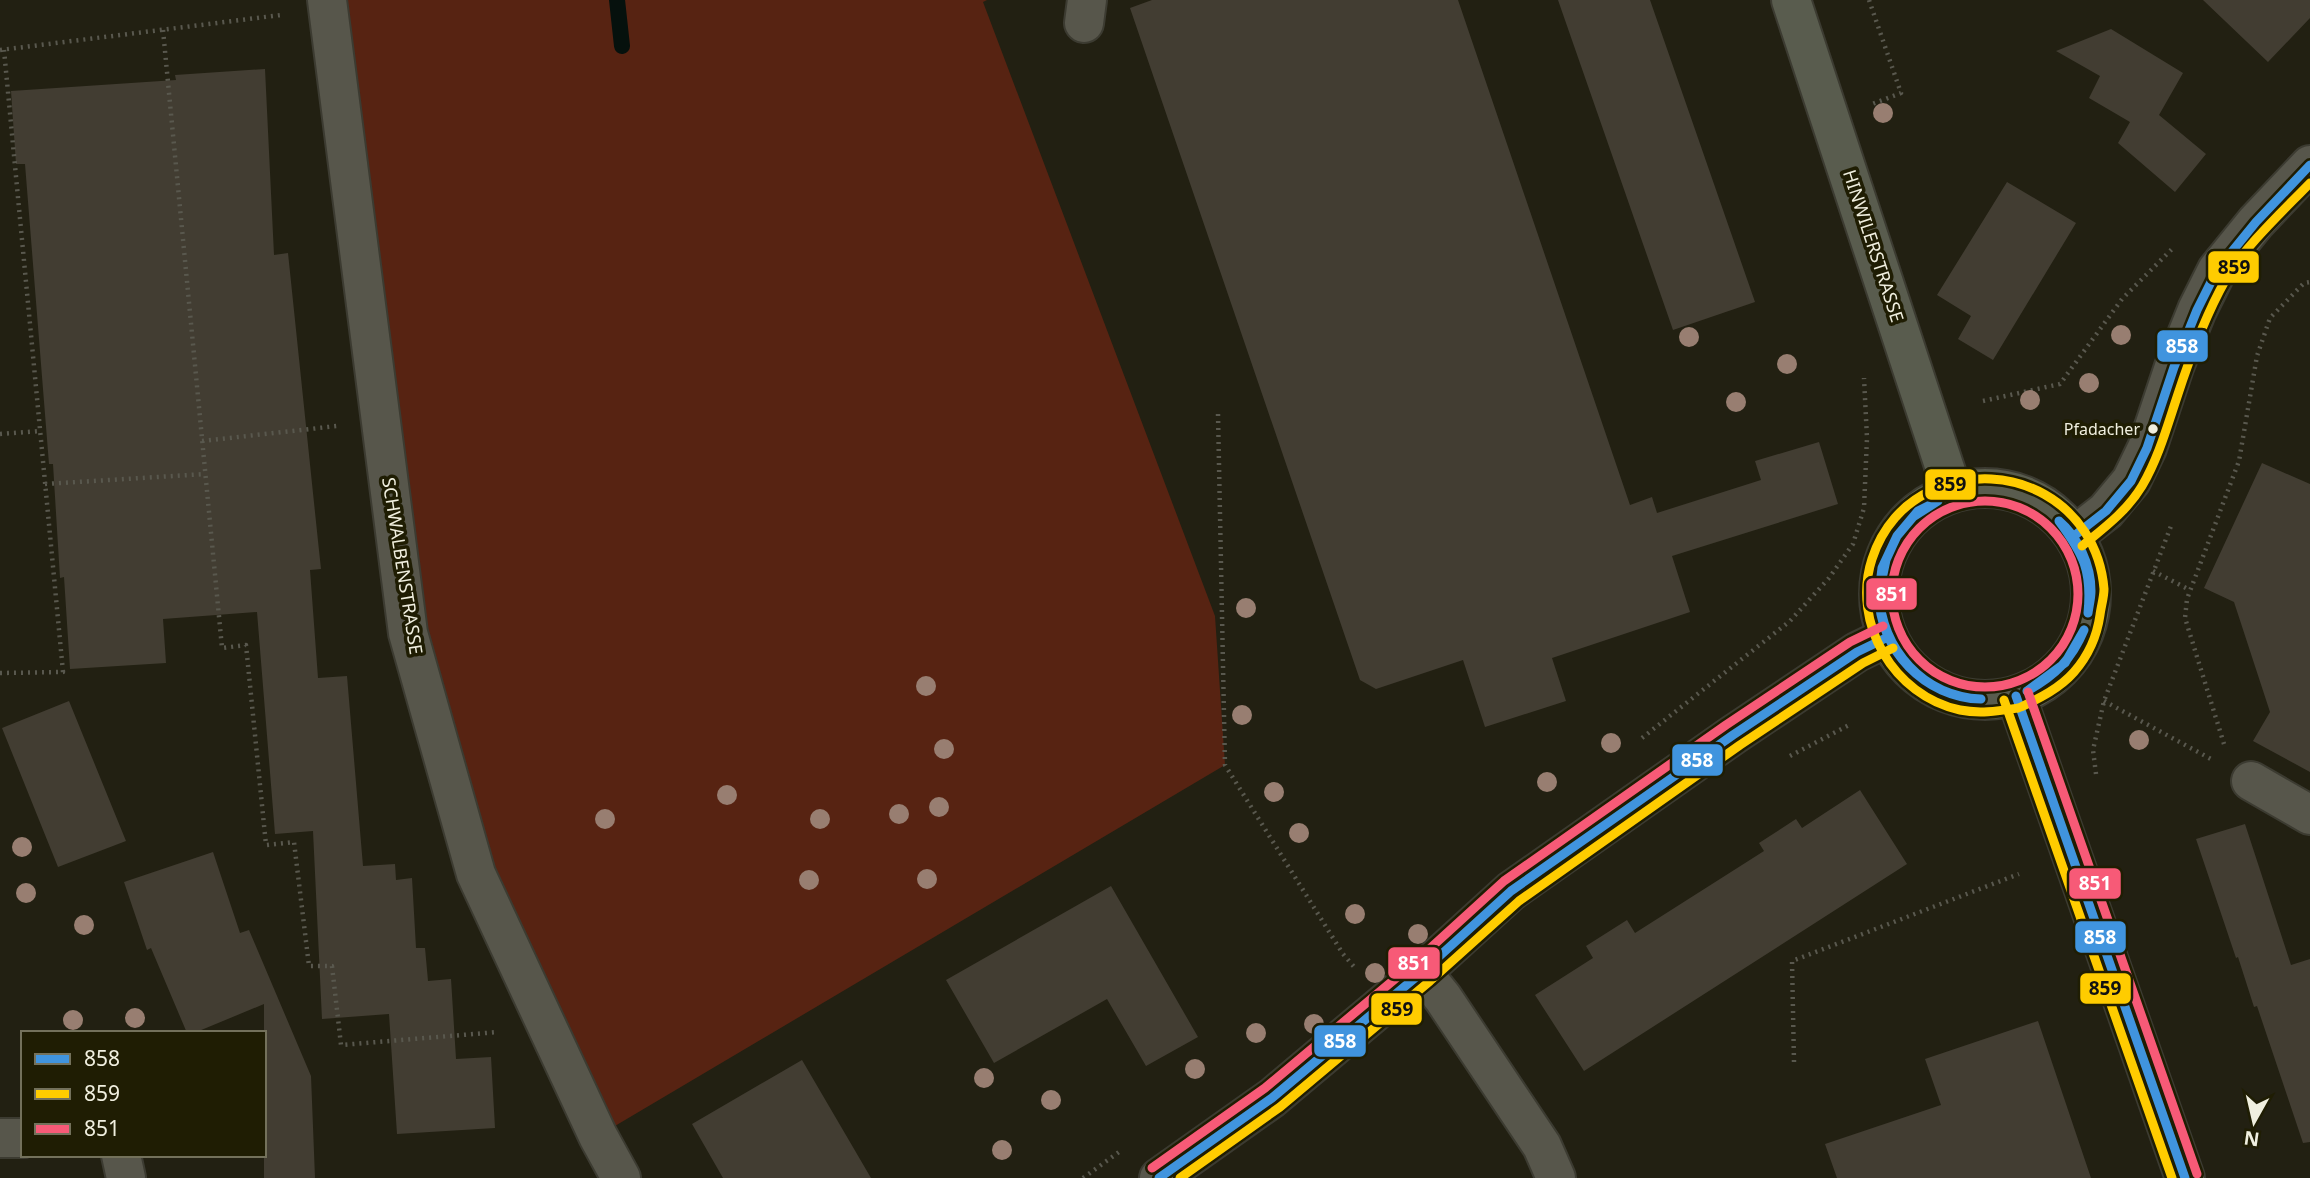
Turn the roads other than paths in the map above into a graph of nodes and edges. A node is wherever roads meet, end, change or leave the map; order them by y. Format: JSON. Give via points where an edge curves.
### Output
{"nodes":[{"id":1,"x":1791,"y":0,"type":"edge"},
{"id":2,"x":327,"y":5,"type":"edge"},
{"id":3,"x":2310,"y":165,"type":"edge"},
{"id":4,"x":1953,"y":493,"type":"junction"},
{"id":5,"x":2074,"y":536,"type":"junction"},
{"id":6,"x":1888,"y":637,"type":"junction"},
{"id":7,"x":2016,"y":696,"type":"junction"},
{"id":8,"x":2242,"y":776,"type":"road end"},
{"id":9,"x":2310,"y":815,"type":"edge"},
{"id":10,"x":1422,"y":972,"type":"junction"},
{"id":11,"x":21,"y":1138,"type":"edge"},
{"id":12,"x":0,"y":1139,"type":"edge"},
{"id":13,"x":121,"y":1157,"type":"edge"},
{"id":14,"x":125,"y":1178,"type":"edge"},
{"id":15,"x":621,"y":1178,"type":"edge"},
{"id":16,"x":1159,"y":1178,"type":"edge"},
{"id":17,"x":1556,"y":1178,"type":"edge"},
{"id":18,"x":2185,"y":1178,"type":"edge"}],
"edges":[{"from":1,"to":4,"type":"main road","name":"HINWILERSTRASSE"},
{"from":2,"to":15,"type":"street","name":"SCHWALBENSTRASSE","via":[[408,633],[476,874]]},
{"from":3,"to":5,"type":"street","via":[[2217,270],[2131,481]]},
{"from":4,"to":5,"type":"main road","via":[[1987,488],[2021,494],[2050,510]]},
{"from":4,"to":6,"type":"main road","via":[[1926,505],[1904,525],[1888,551],[1879,589],[1879,609]]},
{"from":5,"to":7,"type":"main road","via":[[2086,561],[2089,617],[2063,666]]},
{"from":6,"to":7,"type":"main road","via":[[1904,663],[1955,696],[1985,700]]},
{"from":6,"to":10,"type":"street","via":[[1857,652],[1733,734],[1511,891]]},
{"from":7,"to":18,"type":"main road"},
{"from":8,"to":9,"type":"street"},
{"from":10,"to":16,"type":"street","via":[[1272,1098]]},
{"from":10,"to":17,"type":"street","via":[[1535,1135]]},
{"from":11,"to":12,"type":"street"},
{"from":13,"to":14,"type":"street"}]}
